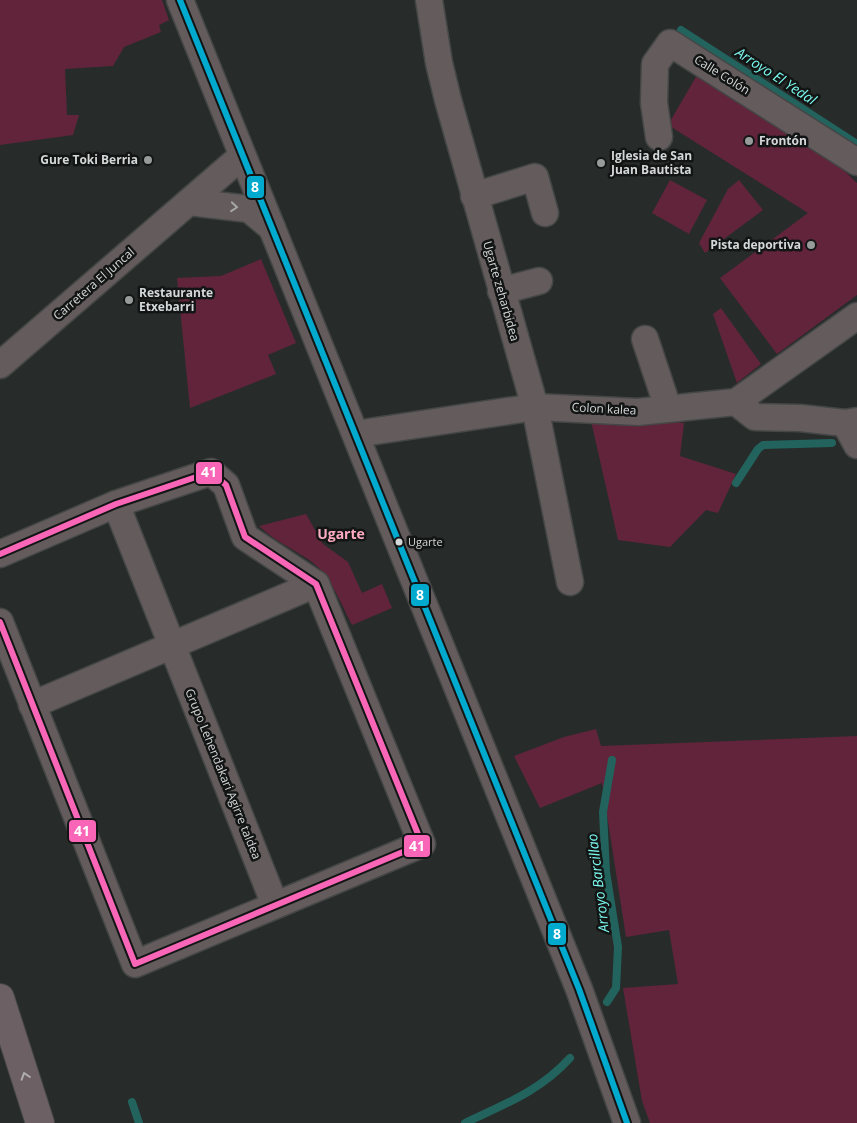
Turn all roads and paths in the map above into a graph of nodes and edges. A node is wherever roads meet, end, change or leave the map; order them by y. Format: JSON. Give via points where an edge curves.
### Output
{"nodes":[{"id":1,"x":180,"y":0,"type":"edge"},
{"id":2,"x":429,"y":0,"type":"edge"},
{"id":3,"x":659,"y":137,"type":"dead end"},
{"id":4,"x":242,"y":156,"type":"junction"},
{"id":5,"x":857,"y":162,"type":"edge"},
{"id":6,"x":474,"y":196,"type":"junction"},
{"id":7,"x":189,"y":202,"type":"junction"},
{"id":8,"x":545,"y":213,"type":"dead end"},
{"id":9,"x":272,"y":228,"type":"junction"},
{"id":10,"x":540,"y":281,"type":"dead end"},
{"id":11,"x":501,"y":291,"type":"junction"},
{"id":12,"x":857,"y":316,"type":"edge"},
{"id":13,"x":645,"y":339,"type":"dead end"},
{"id":14,"x":0,"y":365,"type":"edge"},
{"id":15,"x":736,"y":402,"type":"junction"},
{"id":16,"x":535,"y":407,"type":"junction"},
{"id":17,"x":668,"y":408,"type":"junction"},
{"id":18,"x":851,"y":422,"type":"edge"},
{"id":19,"x":356,"y":434,"type":"junction"},
{"id":20,"x":857,"y":445,"type":"edge"},
{"id":21,"x":116,"y":504,"type":"junction"},
{"id":22,"x":0,"y":554,"type":"edge"},
{"id":23,"x":570,"y":582,"type":"dead end"},
{"id":24,"x":316,"y":584,"type":"junction"},
{"id":25,"x":0,"y":622,"type":"edge"},
{"id":26,"x":172,"y":644,"type":"junction"},
{"id":27,"x":32,"y":705,"type":"junction"},
{"id":28,"x":275,"y":905,"type":"junction"},
{"id":29,"x":0,"y":998,"type":"edge"},
{"id":30,"x":626,"y":1121,"type":"edge"},
{"id":31,"x":40,"y":1123,"type":"edge"}],
"edges":[{"from":1,"to":4,"type":"street"},
{"from":2,"to":6,"type":"street","name":"Ugarte zeharbidea","via":[[439,64]]},
{"from":3,"to":5,"type":"street","name":"Calle Colón","via":[[654,102],[655,64],[670,43]]},
{"from":4,"to":7,"type":"street","name":"Carretera El Juncal"},
{"from":4,"to":9,"type":"street"},
{"from":6,"to":8,"type":"street","via":[[535,177]]},
{"from":6,"to":11,"type":"street","name":"Ugarte zeharbidea"},
{"from":7,"to":9,"type":"street","one_way":true,"via":[[249,208]]},
{"from":7,"to":14,"type":"street","name":"Carretera El Juncal"},
{"from":9,"to":19,"type":"street"},
{"from":10,"to":11,"type":"street"},
{"from":11,"to":16,"type":"street","name":"Ugarte zeharbidea"},
{"from":12,"to":15,"type":"street"},
{"from":13,"to":17,"type":"street"},
{"from":15,"to":17,"type":"street","name":"Colon kalea"},
{"from":15,"to":18,"type":"street","via":[[756,417]]},
{"from":16,"to":17,"type":"street","name":"Colon kalea","via":[[638,412]]},
{"from":16,"to":19,"type":"street","name":"Colon kalea"},
{"from":16,"to":23,"type":"street","name":"Ugarte zeharbidea"},
{"from":18,"to":20,"type":"street"},
{"from":19,"to":30,"type":"street","via":[[575,980]]},
{"from":21,"to":22,"type":"street"},
{"from":21,"to":24,"type":"street","via":[[211,472],[226,485],[245,537]]},
{"from":21,"to":26,"type":"street","name":"Grupo Lehendakari Agirre taldea"},
{"from":24,"to":26,"type":"street"},
{"from":24,"to":28,"type":"street","via":[[422,844]]},
{"from":25,"to":27,"type":"street"},
{"from":26,"to":27,"type":"street"},
{"from":26,"to":28,"type":"street","name":"Grupo Lehendakari Agirre taldea"},
{"from":27,"to":28,"type":"street","via":[[135,964]]},
{"from":31,"to":29,"type":"highway","one_way":true}]}
